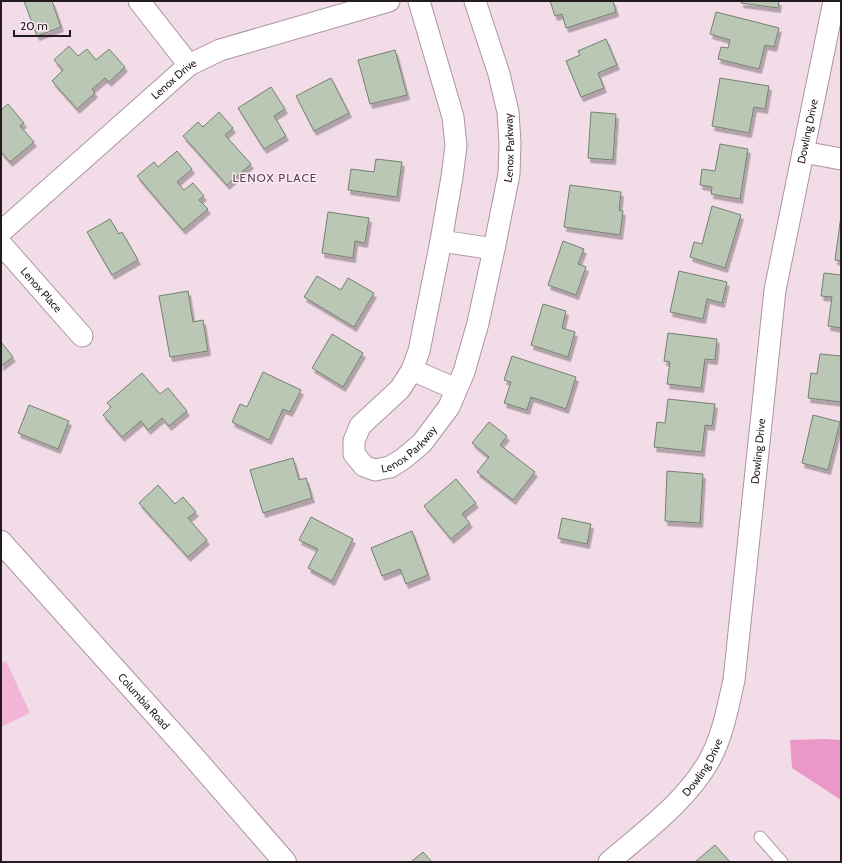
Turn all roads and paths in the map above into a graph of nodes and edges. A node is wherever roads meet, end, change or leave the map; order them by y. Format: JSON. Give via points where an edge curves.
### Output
{"nodes":[{"id":1,"x":139,"y":1,"type":"edge"},
{"id":2,"x":389,"y":1,"type":"edge"},
{"id":3,"x":419,"y":1,"type":"edge"},
{"id":4,"x":475,"y":1,"type":"edge"},
{"id":5,"x":834,"y":1,"type":"edge"},
{"id":6,"x":189,"y":65,"type":"junction"},
{"id":7,"x":803,"y":152,"type":"junction"},
{"id":8,"x":841,"y":159,"type":"edge"},
{"id":9,"x":1,"y":232,"type":"edge"},
{"id":10,"x":441,"y":241,"type":"junction"},
{"id":11,"x":1,"y":244,"type":"edge"},
{"id":12,"x":494,"y":249,"type":"junction"},
{"id":13,"x":82,"y":336,"type":"dead end"},
{"id":14,"x":412,"y":370,"type":"junction"},
{"id":15,"x":456,"y":389,"type":"junction"},
{"id":16,"x":1,"y":542,"type":"edge"},
{"id":17,"x":760,"y":837,"type":"dead end"},
{"id":18,"x":285,"y":862,"type":"edge"},
{"id":19,"x":609,"y":862,"type":"edge"},
{"id":20,"x":782,"y":862,"type":"edge"}],
"edges":[{"from":1,"to":6,"type":"street"},
{"from":2,"to":6,"type":"street","name":"Lenox Drive","via":[[220,50]]},
{"from":3,"to":10,"type":"street","name":"Lenox Parkway","via":[[453,117],[456,146]]},
{"from":4,"to":12,"type":"street","name":"Lenox Parkway","via":[[499,74],[508,112],[509,174]]},
{"from":5,"to":7,"type":"street","name":"Dowling Drive"},
{"from":6,"to":9,"type":"street","name":"Lenox Drive"},
{"from":7,"to":8,"type":"street"},
{"from":7,"to":19,"type":"street","name":"Dowling Drive","via":[[775,290],[734,680],[723,725],[710,758],[693,785]]},
{"from":10,"to":12,"type":"street"},
{"from":10,"to":14,"type":"street","name":"Lenox Parkway","via":[[419,351]]},
{"from":11,"to":13,"type":"street","name":"Lenox Place"},
{"from":12,"to":15,"type":"street","name":"Lenox Parkway","via":[[478,323],[464,372]]},
{"from":14,"to":15,"type":"street"},
{"from":14,"to":15,"type":"street","name":"Lenox Parkway","via":[[400,389],[360,426],[354,441],[354,454],[364,466],[375,470],[390,467],[422,444],[449,407]]},
{"from":16,"to":18,"type":"main road","name":"Columbia Road"},
{"from":17,"to":20,"type":"lane"}]}
